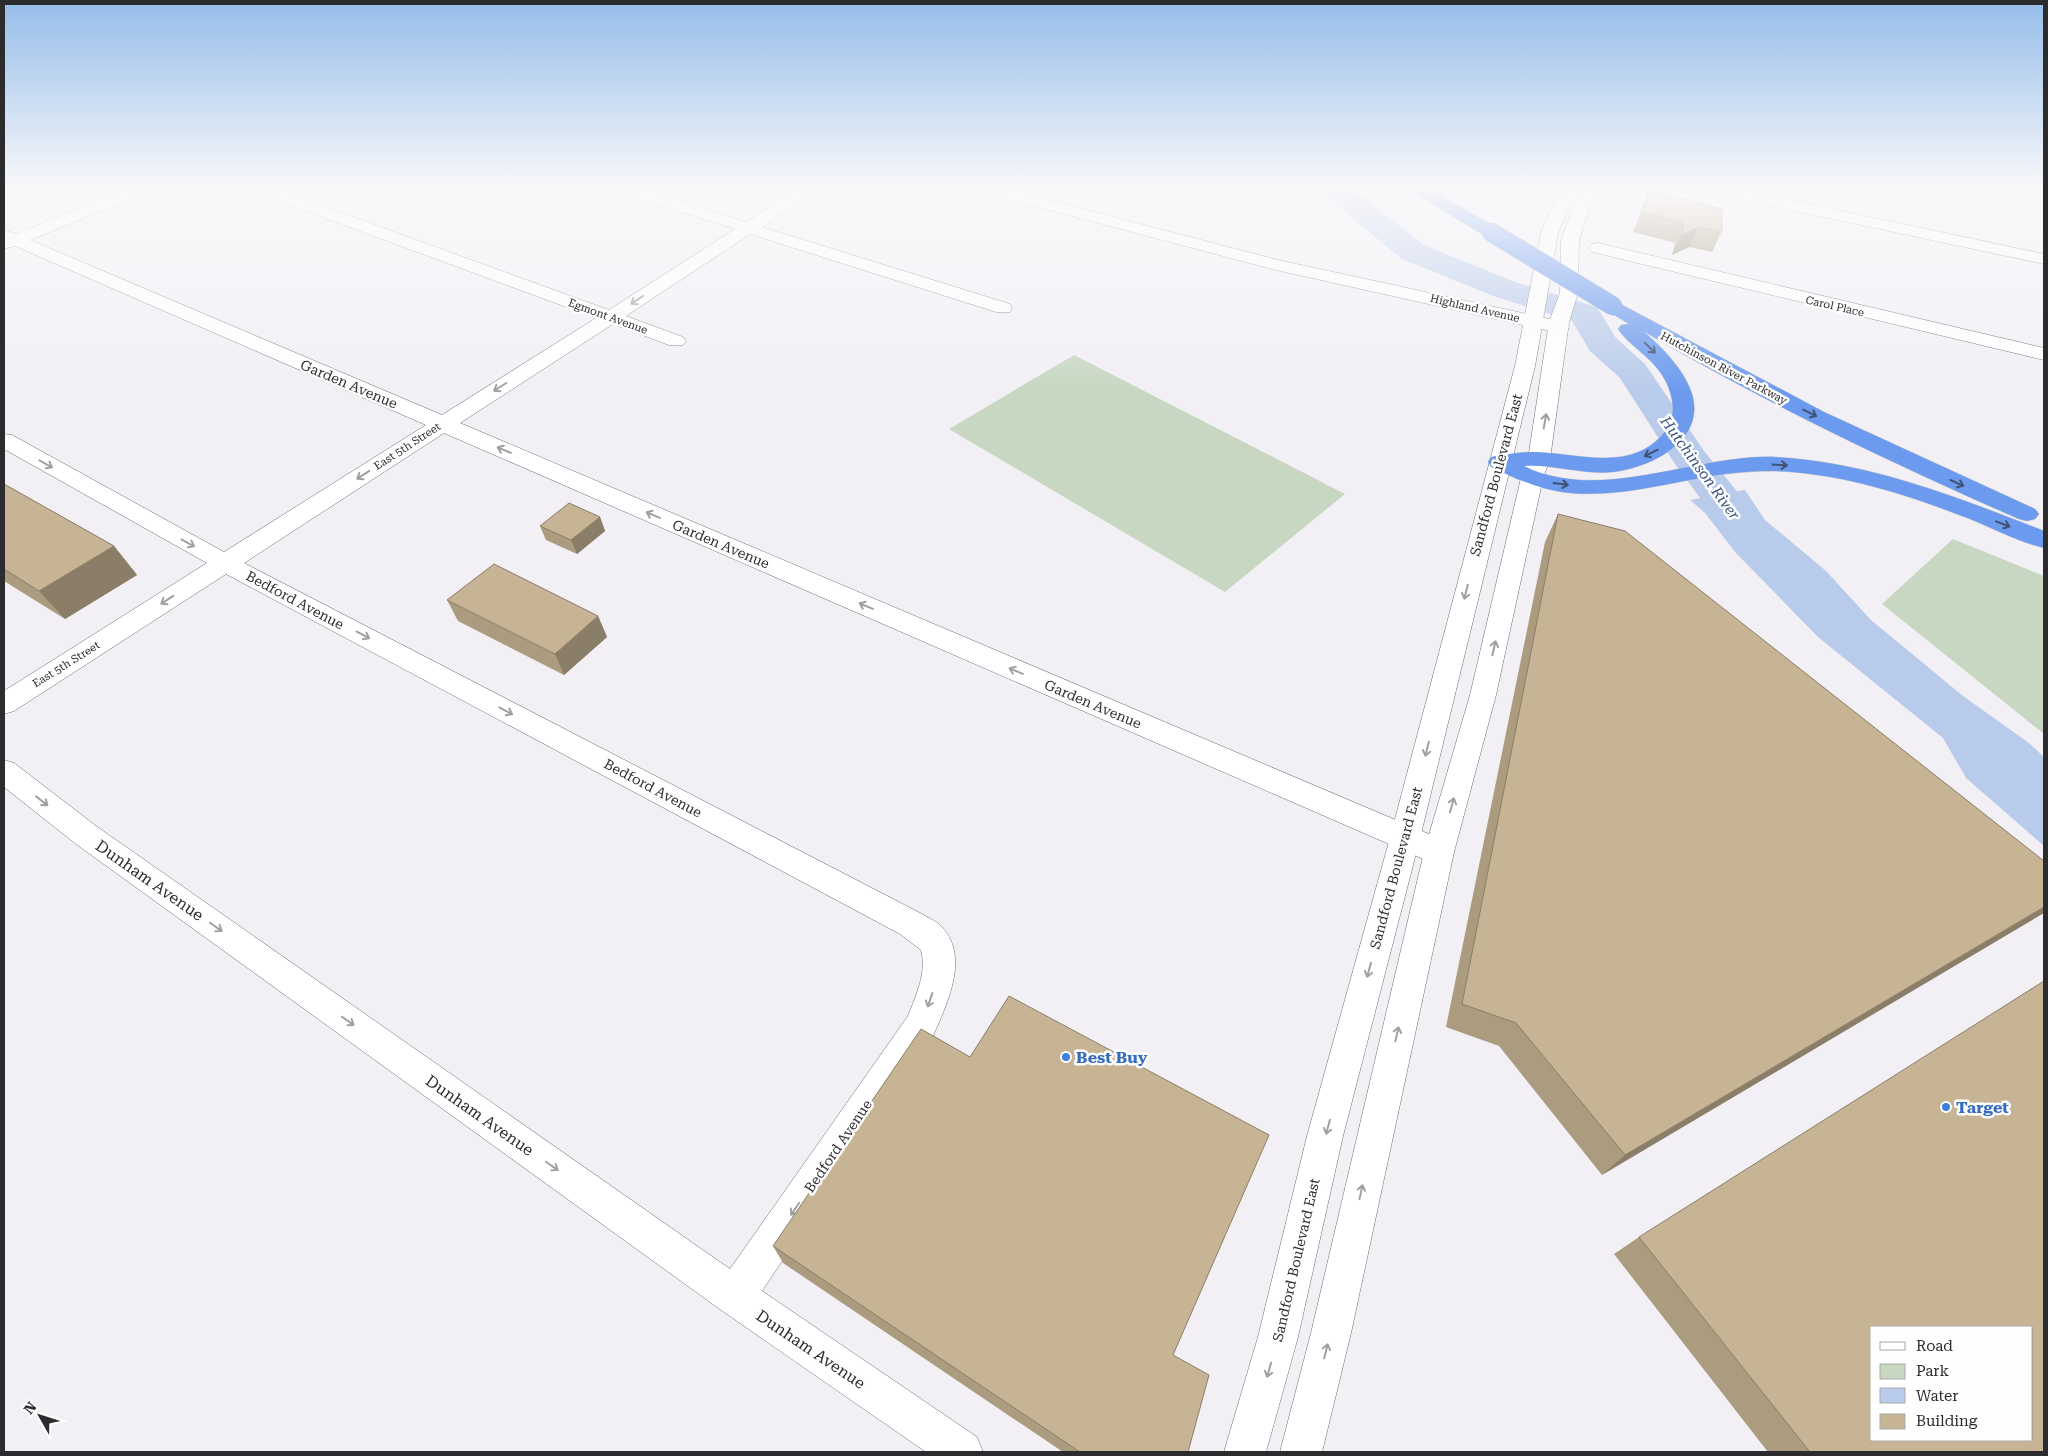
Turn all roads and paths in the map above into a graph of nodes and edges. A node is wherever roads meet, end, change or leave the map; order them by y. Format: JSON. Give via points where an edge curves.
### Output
{"nodes":[{"id":1,"x":46,"y":256,"type":"edge"},
{"id":2,"x":444,"y":256,"type":"edge"},
{"id":3,"x":703,"y":256,"type":"edge"},
{"id":4,"x":838,"y":256,"type":"edge"},
{"id":5,"x":1238,"y":256,"type":"edge"},
{"id":6,"x":1521,"y":256,"type":"edge"},
{"id":7,"x":1545,"y":256,"type":"edge"},
{"id":8,"x":1548,"y":256,"type":"edge"},
{"id":9,"x":1570,"y":256,"type":"edge"},
{"id":10,"x":1631,"y":256,"type":"edge"},
{"id":11,"x":2029,"y":256,"type":"edge"},
{"id":12,"x":2044,"y":259,"type":"edge"},
{"id":13,"x":1613,"y":304,"type":"junction"},
{"id":14,"x":1003,"y":308,"type":"dead end"},
{"id":15,"x":611,"y":317,"type":"junction"},
{"id":16,"x":1534,"y":318,"type":"junction"},
{"id":17,"x":1559,"y":324,"type":"junction"},
{"id":18,"x":676,"y":341,"type":"dead end"},
{"id":19,"x":2044,"y":354,"type":"edge"},
{"id":20,"x":442,"y":424,"type":"junction"},
{"id":21,"x":4,"y":440,"type":"edge"},
{"id":22,"x":1499,"y":462,"type":"junction"},
{"id":23,"x":1535,"y":468,"type":"junction"},
{"id":24,"x":2044,"y":505,"type":"edge"},
{"id":25,"x":2044,"y":521,"type":"edge"},
{"id":26,"x":2044,"y":540,"type":"edge"},
{"id":27,"x":225,"y":563,"type":"junction"},
{"id":28,"x":4,"y":704,"type":"edge"},
{"id":29,"x":4,"y":771,"type":"edge"},
{"id":30,"x":1405,"y":838,"type":"junction"},
{"id":31,"x":1439,"y":852,"type":"junction"},
{"id":32,"x":735,"y":1296,"type":"junction"},
{"id":33,"x":962,"y":1452,"type":"edge"},
{"id":34,"x":1245,"y":1452,"type":"edge"},
{"id":35,"x":1301,"y":1452,"type":"edge"}],
"edges":[{"from":1,"to":20,"type":"street","name":"Garden Avenue"},
{"from":2,"to":15,"type":"street","name":"Egmont Avenue"},
{"from":3,"to":15,"type":"street","name":"East 5th Street","one_way":true},
{"from":4,"to":14,"type":"street"},
{"from":5,"to":16,"type":"street","name":"Highland Avenue"},
{"from":6,"to":13,"type":"highway","bridge":true,"via":[[1533,266]]},
{"from":7,"to":16,"type":"street","name":"Sandford Boulevard East"},
{"from":8,"to":13,"type":"highway","name":"Hutchinson River Parkway"},
{"from":9,"to":17,"type":"street","via":[[1569,293]]},
{"from":10,"to":19,"type":"street","name":"Carol Place"},
{"from":11,"to":12,"type":"street"},
{"from":13,"to":23,"type":"highway","one_way":true,"via":[[1635,334],[1660,358],[1677,384],[1683,403],[1681,424],[1670,439],[1653,452],[1624,463]]},
{"from":13,"to":24,"type":"highway","name":"Hutchinson River Parkway","via":[[1699,340],[1798,392]]},
{"from":13,"to":25,"type":"highway","name":"Hutchinson River Parkway","one_way":true,"via":[[1721,368],[1819,418]]},
{"from":15,"to":18,"type":"street","name":"Egmont Avenue"},
{"from":15,"to":20,"type":"street","name":"East 5th Street","one_way":true},
{"from":16,"to":17,"type":"street","name":"Highland Avenue"},
{"from":16,"to":22,"type":"street","name":"Sandford Boulevard East","via":[[1525,366]]},
{"from":23,"to":17,"type":"street","one_way":true},
{"from":20,"to":27,"type":"street","name":"East 5th Street","one_way":true},
{"from":30,"to":20,"type":"street","name":"Garden Avenue","one_way":true},
{"from":21,"to":27,"type":"street","name":"Bedford Avenue","one_way":true},
{"from":22,"to":23,"type":"highway"},
{"from":22,"to":30,"type":"street","name":"Sandford Boulevard East","one_way":true},
{"from":23,"to":26,"type":"highway","one_way":true,"via":[[1578,485],[1636,482],[1731,466],[1793,466],[1870,478],[1932,496]]},
{"from":31,"to":23,"type":"street","one_way":true,"via":[[1483,695]]},
{"from":27,"to":28,"type":"street","name":"East 5th Street","one_way":true},
{"from":27,"to":32,"type":"street","name":"Bedford Avenue","one_way":true,"via":[[931,937],[940,952],[937,979],[922,1024]]},
{"from":29,"to":32,"type":"street","name":"Dunham Avenue","one_way":true,"via":[[86,834]]},
{"from":30,"to":31,"type":"street","name":"Garden Avenue"},
{"from":30,"to":34,"type":"street","name":"Sandford Boulevard East","one_way":true,"via":[[1326,1136],[1278,1336]]},
{"from":35,"to":31,"type":"street","one_way":true,"via":[[1331,1333]]},
{"from":32,"to":33,"type":"street","name":"Dunham Avenue"}]}
